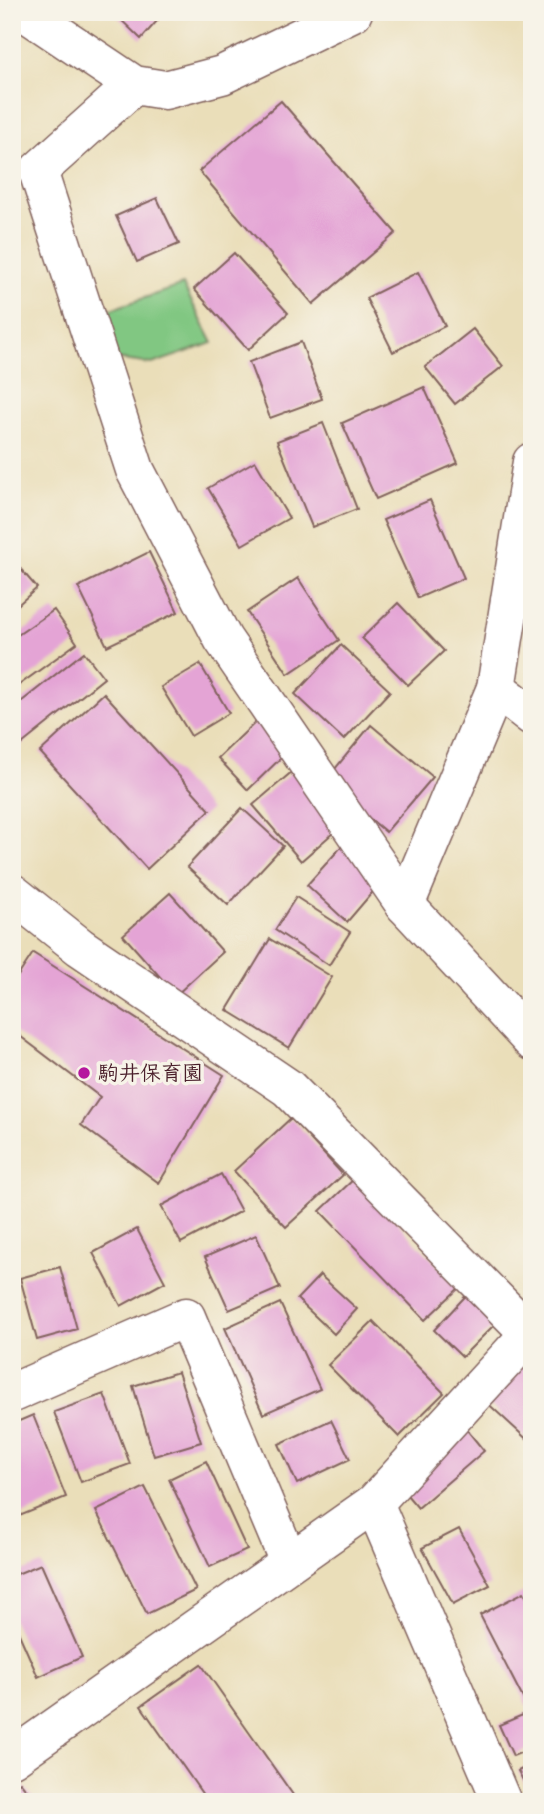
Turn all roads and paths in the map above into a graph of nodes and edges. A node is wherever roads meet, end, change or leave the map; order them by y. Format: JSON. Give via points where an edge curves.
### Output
{"nodes":[{"id":1,"x":25,"y":12,"type":"edge"},
{"id":2,"x":352,"y":12,"type":"edge"},
{"id":3,"x":134,"y":85,"type":"junction"},
{"id":4,"x":532,"y":462,"type":"edge"},
{"id":5,"x":496,"y":688,"type":"junction"},
{"id":6,"x":532,"y":716,"type":"edge"},
{"id":7,"x":12,"y":893,"type":"edge"},
{"id":8,"x":405,"y":905,"type":"junction"},
{"id":9,"x":532,"y":1041,"type":"edge"},
{"id":10,"x":531,"y":1334,"type":"edge"},
{"id":11,"x":12,"y":1393,"type":"edge"},
{"id":12,"x":374,"y":1503,"type":"junction"},
{"id":13,"x":289,"y":1562,"type":"junction"},
{"id":14,"x":12,"y":1758,"type":"edge"},
{"id":15,"x":502,"y":1802,"type":"edge"}],
"edges":[{"from":1,"to":3,"type":"street"},
{"from":2,"to":3,"type":"street","via":[[222,75],[165,90]]},
{"from":3,"to":8,"type":"street","via":[[38,171],[131,458],[223,639]]},
{"from":4,"to":5,"type":"street"},
{"from":5,"to":6,"type":"street"},
{"from":5,"to":8,"type":"street"},
{"from":7,"to":10,"type":"street","via":[[80,947],[288,1088]]},
{"from":8,"to":9,"type":"street"},
{"from":10,"to":12,"type":"street"},
{"from":11,"to":13,"type":"street","via":[[187,1317]]},
{"from":12,"to":13,"type":"street"},
{"from":12,"to":15,"type":"street"},
{"from":13,"to":14,"type":"street"}]}
